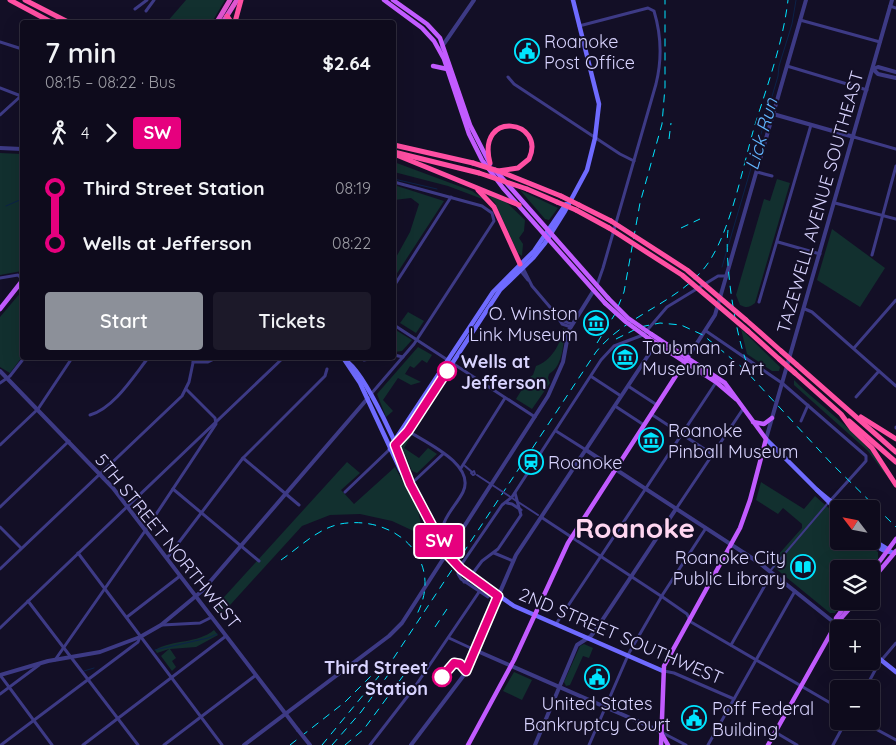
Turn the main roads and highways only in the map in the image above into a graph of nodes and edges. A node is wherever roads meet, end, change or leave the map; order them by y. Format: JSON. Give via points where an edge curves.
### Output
{"nodes":[{"id":1,"x":10,"y":0,"type":"edge"},
{"id":2,"x":25,"y":0,"type":"edge"},
{"id":3,"x":230,"y":0,"type":"edge"},
{"id":4,"x":237,"y":0,"type":"edge"},
{"id":5,"x":242,"y":0,"type":"edge"},
{"id":6,"x":384,"y":0,"type":"edge"},
{"id":7,"x":393,"y":0,"type":"edge"},
{"id":8,"x":573,"y":0,"type":"edge"},
{"id":9,"x":55,"y":16,"type":"junction"},
{"id":10,"x":227,"y":16,"type":"junction"},
{"id":11,"x":48,"y":20,"type":"edge"},
{"id":12,"x":64,"y":20,"type":"edge"},
{"id":13,"x":67,"y":20,"type":"edge"},
{"id":14,"x":218,"y":20,"type":"edge"},
{"id":15,"x":224,"y":20,"type":"edge"},
{"id":16,"x":230,"y":20,"type":"edge"},
{"id":17,"x":236,"y":20,"type":"edge"},
{"id":18,"x":442,"y":48,"type":"junction"},
{"id":19,"x":433,"y":66,"type":"dead end"},
{"id":20,"x":447,"y":69,"type":"junction"},
{"id":21,"x":396,"y":145,"type":"edge"},
{"id":22,"x":396,"y":153,"type":"edge"},
{"id":23,"x":396,"y":154,"type":"edge"},
{"id":24,"x":490,"y":163,"type":"junction"},
{"id":25,"x":498,"y":171,"type":"junction"},
{"id":26,"x":466,"y":184,"type":"junction"},
{"id":27,"x":518,"y":205,"type":"junction"},
{"id":28,"x":550,"y":231,"type":"junction"},
{"id":29,"x":546,"y":237,"type":"junction"},
{"id":30,"x":521,"y":267,"type":"junction"},
{"id":31,"x":20,"y":283,"type":"edge"},
{"id":32,"x":607,"y":300,"type":"junction"},
{"id":33,"x":0,"y":309,"type":"edge"},
{"id":34,"x":687,"y":359,"type":"junction"},
{"id":35,"x":345,"y":360,"type":"edge"},
{"id":36,"x":346,"y":360,"type":"edge"},
{"id":37,"x":450,"y":362,"type":"junction"},
{"id":38,"x":845,"y":406,"type":"junction"},
{"id":39,"x":841,"y":414,"type":"junction"},
{"id":40,"x":772,"y":418,"type":"road end"},
{"id":41,"x":753,"y":422,"type":"junction"},
{"id":42,"x":766,"y":439,"type":"junction"},
{"id":43,"x":896,"y":439,"type":"edge"},
{"id":44,"x":394,"y":444,"type":"junction"},
{"id":45,"x":390,"y":449,"type":"junction"},
{"id":46,"x":896,"y":452,"type":"edge"},
{"id":47,"x":896,"y":462,"type":"edge"},
{"id":48,"x":410,"y":484,"type":"junction"},
{"id":49,"x":896,"y":485,"type":"edge"},
{"id":50,"x":829,"y":501,"type":"edge"},
{"id":51,"x":896,"y":540,"type":"edge"},
{"id":52,"x":880,"y":545,"type":"edge"},
{"id":53,"x":880,"y":547,"type":"edge"},
{"id":54,"x":888,"y":551,"type":"junction"},
{"id":55,"x":895,"y":553,"type":"edge"},
{"id":56,"x":880,"y":561,"type":"edge"},
{"id":57,"x":880,"y":570,"type":"edge"},
{"id":58,"x":848,"y":610,"type":"edge"},
{"id":59,"x":534,"y":615,"type":"junction"},
{"id":60,"x":839,"y":620,"type":"edge"},
{"id":61,"x":830,"y":635,"type":"edge"},
{"id":62,"x":880,"y":659,"type":"edge"},
{"id":63,"x":663,"y":671,"type":"junction"},
{"id":64,"x":896,"y":672,"type":"edge"},
{"id":65,"x":660,"y":732,"type":"junction"},
{"id":66,"x":468,"y":745,"type":"edge"},
{"id":67,"x":660,"y":745,"type":"edge"},
{"id":68,"x":668,"y":745,"type":"edge"},
{"id":69,"x":768,"y":745,"type":"edge"}],
"edges":[{"from":1,"to":11,"type":"highway"},
{"from":2,"to":9,"type":"highway"},
{"from":3,"to":14,"type":"highway"},
{"from":4,"to":10,"type":"highway"},
{"from":5,"to":17,"type":"highway"},
{"from":6,"to":18,"type":"main road","via":[[426,31]]},
{"from":7,"to":18,"type":"main road","via":[[429,26]]},
{"from":8,"to":28,"type":"main road","via":[[599,104],[587,170]]},
{"from":9,"to":12,"type":"highway"},
{"from":9,"to":13,"type":"highway"},
{"from":10,"to":15,"type":"highway"},
{"from":10,"to":16,"type":"highway"},
{"from":18,"to":20,"type":"main road"},
{"from":18,"to":24,"type":"main road","via":[[470,125]]},
{"from":19,"to":20,"type":"main road"},
{"from":20,"to":27,"type":"main road","via":[[476,150]]},
{"from":21,"to":25,"type":"highway","bridge":true},
{"from":22,"to":39,"type":"highway","bridge":true,"via":[[479,172],[527,189],[610,228],[682,275]]},
{"from":23,"to":26,"type":"highway"},
{"from":24,"to":25,"type":"highway","via":[[487,144],[494,132],[504,126],[519,127],[530,138],[532,152],[524,164]]},
{"from":24,"to":28,"type":"main road"},
{"from":25,"to":38,"type":"highway","bridge":true,"via":[[580,205],[672,260]]},
{"from":26,"to":27,"type":"highway"},
{"from":26,"to":30,"type":"highway","via":[[491,202]]},
{"from":27,"to":29,"type":"main road"},
{"from":28,"to":29,"type":"main road"},
{"from":28,"to":32,"type":"main road"},
{"from":29,"to":30,"type":"main road"},
{"from":29,"to":32,"type":"main road"},
{"from":30,"to":37,"type":"main road","via":[[495,288]]},
{"from":31,"to":33,"type":"main road"},
{"from":32,"to":34,"type":"main road","bridge":true,"via":[[650,336]]},
{"from":34,"to":41,"type":"main road","via":[[730,388]]},
{"from":34,"to":59,"type":"main road","via":[[571,537]]},
{"from":35,"to":45,"type":"main road"},
{"from":36,"to":44,"type":"main road","via":[[357,370],[371,394]]},
{"from":37,"to":44,"type":"main road"},
{"from":37,"to":44,"type":"main road","via":[[408,431]]},
{"from":38,"to":43,"type":"highway"},
{"from":38,"to":46,"type":"highway"},
{"from":39,"to":47,"type":"highway"},
{"from":39,"to":49,"type":"highway","via":[[872,448]]},
{"from":40,"to":41,"type":"main road","via":[[764,424]]},
{"from":41,"to":42,"type":"main road"},
{"from":42,"to":50,"type":"main road"},
{"from":42,"to":63,"type":"main road","via":[[747,509],[732,545],[668,656]]},
{"from":44,"to":45,"type":"main road"},
{"from":44,"to":48,"type":"main road"},
{"from":45,"to":48,"type":"main road"},
{"from":48,"to":59,"type":"main road","name":"2ND STREET SOUTHWEST","bridge":true,"via":[[447,554],[498,596]]},
{"from":51,"to":54,"type":"main road"},
{"from":52,"to":54,"type":"main road"},
{"from":53,"to":54,"type":"main road"},
{"from":54,"to":55,"type":"main road"},
{"from":54,"to":56,"type":"main road"},
{"from":55,"to":57,"type":"main road"},
{"from":58,"to":60,"type":"main road"},
{"from":59,"to":63,"type":"main road","name":"2ND STREET SOUTHWEST"},
{"from":59,"to":66,"type":"main road"},
{"from":61,"to":69,"type":"main road"},
{"from":62,"to":64,"type":"main road"},
{"from":63,"to":65,"type":"main road"},
{"from":65,"to":67,"type":"main road"},
{"from":65,"to":68,"type":"main road"}]}
